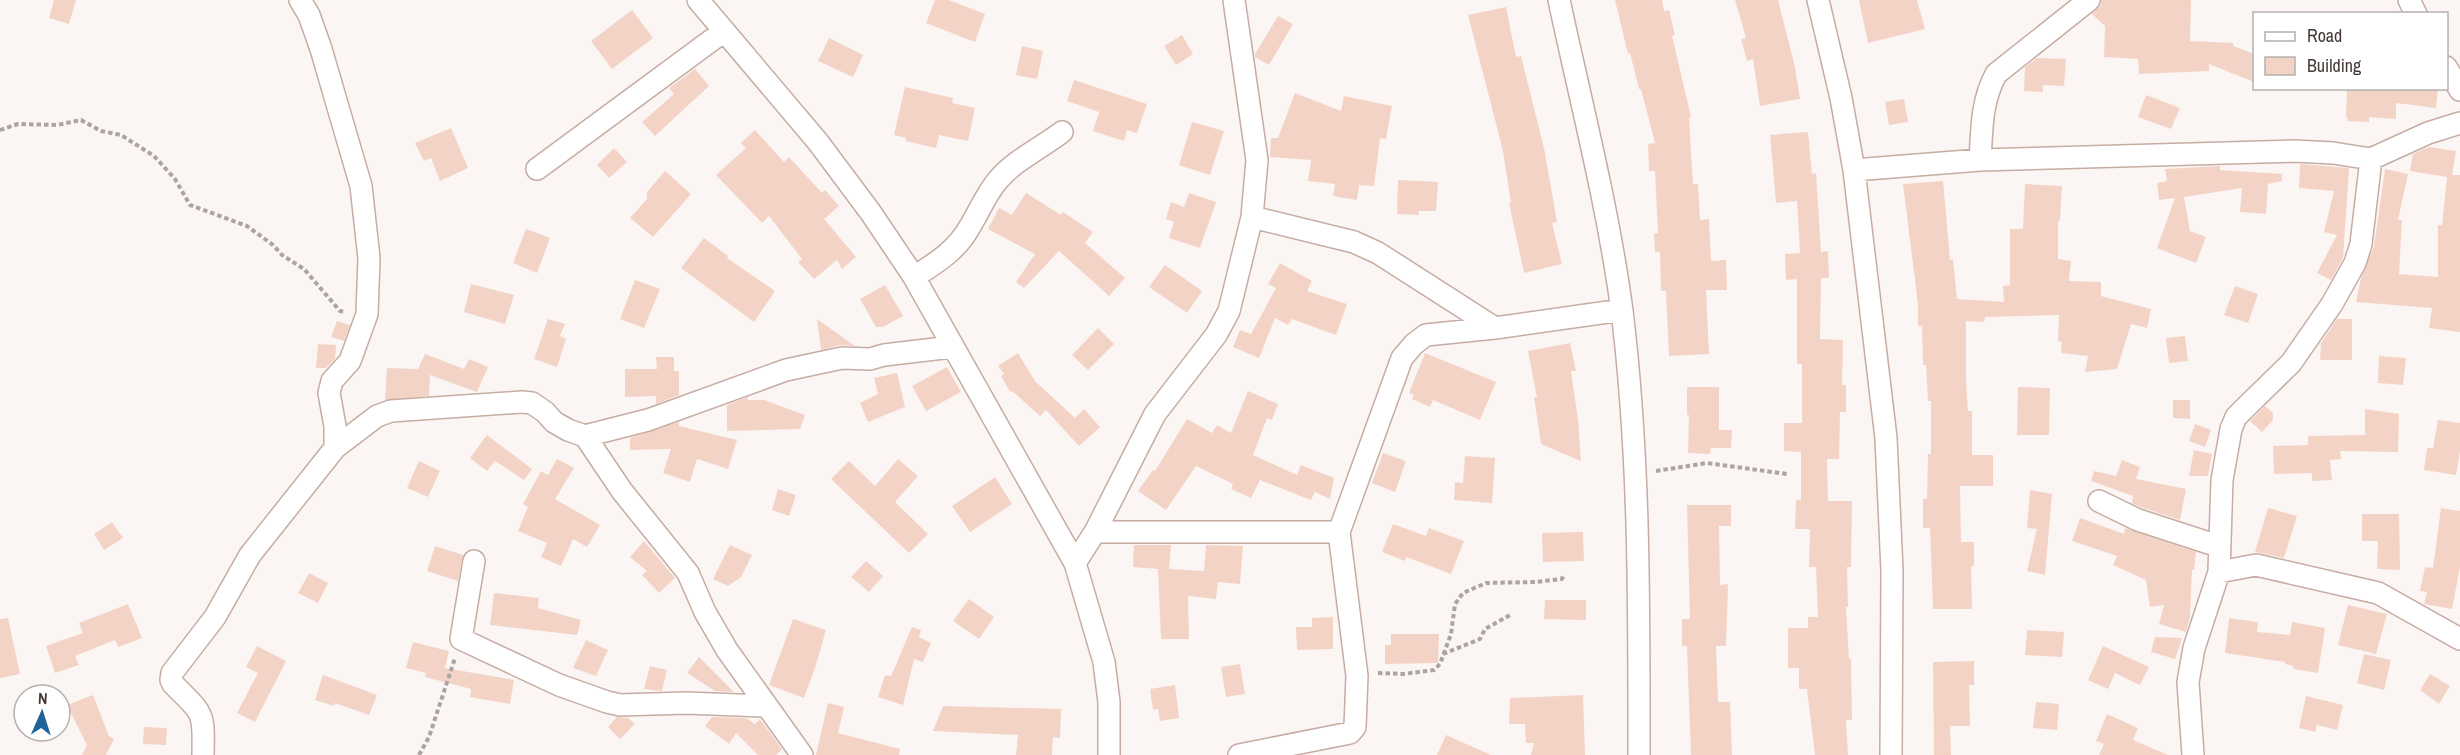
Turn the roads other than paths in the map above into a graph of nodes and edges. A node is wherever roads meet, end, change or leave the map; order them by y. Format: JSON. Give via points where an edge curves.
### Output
{"nodes":[{"id":1,"x":300,"y":0,"type":"edge"},
{"id":2,"x":698,"y":0,"type":"edge"},
{"id":3,"x":1234,"y":0,"type":"edge"},
{"id":4,"x":1559,"y":0,"type":"edge"},
{"id":5,"x":1818,"y":0,"type":"edge"},
{"id":6,"x":2089,"y":0,"type":"edge"},
{"id":7,"x":724,"y":32,"type":"junction"},
{"id":8,"x":2448,"y":70,"type":"edge"},
{"id":9,"x":2460,"y":90,"type":"edge"},
{"id":10,"x":2460,"y":123,"type":"edge"},
{"id":11,"x":1062,"y":132,"type":"dead end"},
{"id":12,"x":2371,"y":159,"type":"junction"},
{"id":13,"x":1980,"y":160,"type":"junction"},
{"id":14,"x":537,"y":169,"type":"dead end"},
{"id":15,"x":1854,"y":170,"type":"junction"},
{"id":16,"x":1252,"y":217,"type":"junction"},
{"id":17,"x":914,"y":277,"type":"junction"},
{"id":18,"x":1622,"y":310,"type":"junction"},
{"id":19,"x":1495,"y":328,"type":"junction"},
{"id":20,"x":952,"y":347,"type":"junction"},
{"id":21,"x":585,"y":436,"type":"junction"},
{"id":22,"x":335,"y":448,"type":"junction"},
{"id":23,"x":2099,"y":501,"type":"dead end"},
{"id":24,"x":1095,"y":532,"type":"junction"},
{"id":25,"x":1339,"y":532,"type":"junction"},
{"id":26,"x":2218,"y":546,"type":"junction"},
{"id":27,"x":474,"y":561,"type":"dead end"},
{"id":28,"x":1075,"y":563,"type":"junction"},
{"id":29,"x":2219,"y":572,"type":"junction"},
{"id":30,"x":2460,"y":639,"type":"edge"},
{"id":31,"x":766,"y":706,"type":"junction"},
{"id":32,"x":203,"y":755,"type":"edge"},
{"id":33,"x":802,"y":755,"type":"edge"},
{"id":34,"x":1109,"y":755,"type":"edge"},
{"id":35,"x":1239,"y":755,"type":"edge"},
{"id":36,"x":1639,"y":755,"type":"edge"},
{"id":37,"x":1891,"y":755,"type":"edge"},
{"id":38,"x":2193,"y":755,"type":"edge"}],
"edges":[{"from":1,"to":22,"type":"street","via":[[321,50],[361,186],[369,258],[367,314],[350,361],[332,381],[329,393]]},
{"from":2,"to":7,"type":"street"},
{"from":3,"to":16,"type":"street","via":[[1257,160]]},
{"from":4,"to":18,"type":"street"},
{"from":5,"to":15,"type":"street"},
{"from":6,"to":13,"type":"street","via":[[1996,74],[1983,107]]},
{"from":7,"to":14,"type":"street"},
{"from":7,"to":17,"type":"street","via":[[819,142]]},
{"from":8,"to":9,"type":"street"},
{"from":10,"to":12,"type":"street","via":[[2427,133]]},
{"from":11,"to":17,"type":"street","via":[[1004,174],[956,246]]},
{"from":12,"to":13,"type":"street","via":[[2294,151]]},
{"from":12,"to":26,"type":"street","via":[[2361,244],[2355,263],[2291,363],[2242,411],[2231,429],[2222,480]]},
{"from":13,"to":15,"type":"street"},
{"from":15,"to":37,"type":"street","via":[[1886,438],[1892,571]]},
{"from":16,"to":19,"type":"street","via":[[1354,242],[1378,253]]},
{"from":16,"to":24,"type":"street","via":[[1229,311],[1216,335],[1155,414]]},
{"from":17,"to":20,"type":"street"},
{"from":18,"to":19,"type":"street"},
{"from":18,"to":36,"type":"street","via":[[1635,476]]},
{"from":19,"to":25,"type":"street","via":[[1426,335],[1402,358]]},
{"from":20,"to":21,"type":"street","via":[[870,359],[842,358],[786,370],[648,420]]},
{"from":20,"to":28,"type":"street"},
{"from":21,"to":22,"type":"street","via":[[561,426],[532,403],[522,402],[391,411],[377,416]]},
{"from":21,"to":31,"type":"street","via":[[622,491],[688,573],[727,650]]},
{"from":22,"to":32,"type":"street","via":[[250,555],[215,617],[172,673],[173,684],[201,712]]},
{"from":23,"to":26,"type":"street","via":[[2138,520]]},
{"from":24,"to":25,"type":"street"},
{"from":24,"to":28,"type":"street"},
{"from":25,"to":35,"type":"street","via":[[1357,676],[1355,727],[1350,733]]},
{"from":26,"to":29,"type":"street"},
{"from":27,"to":31,"type":"street","via":[[461,639],[585,696],[614,703]]},
{"from":28,"to":34,"type":"street","via":[[1104,662]]},
{"from":29,"to":30,"type":"street","via":[[2256,565],[2378,593]]},
{"from":29,"to":38,"type":"street","via":[[2190,667]]},
{"from":31,"to":33,"type":"street"}]}
